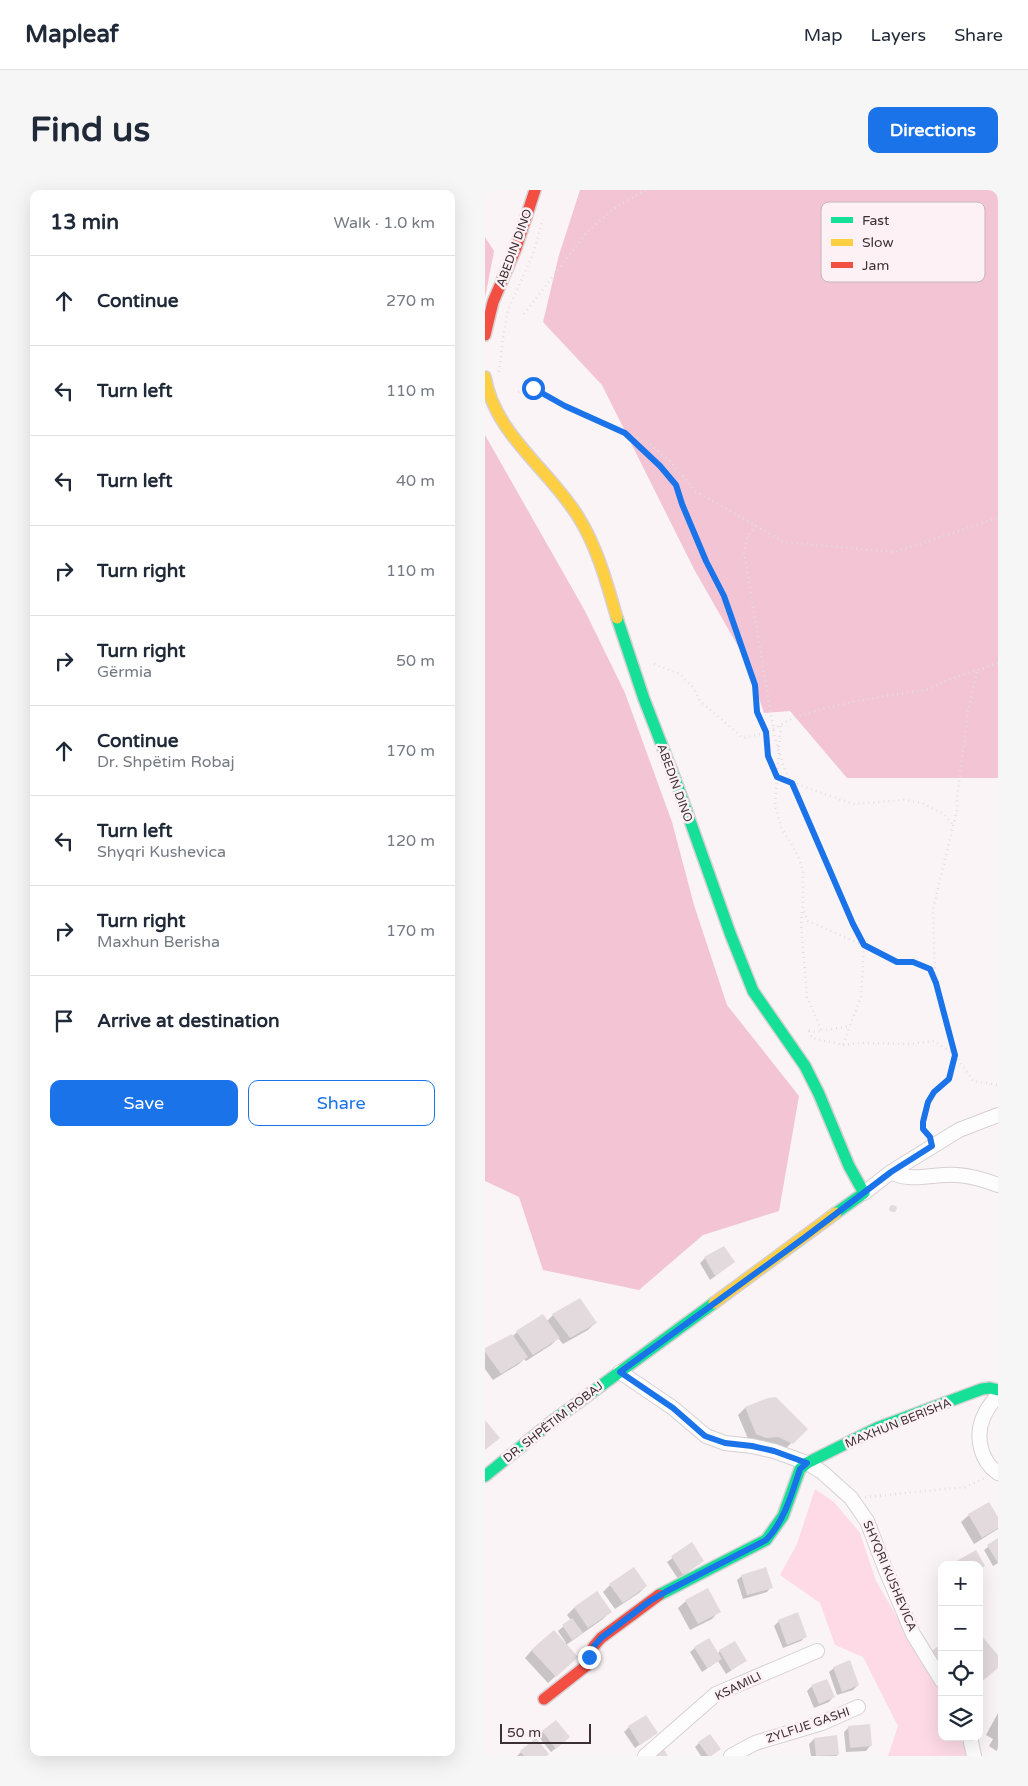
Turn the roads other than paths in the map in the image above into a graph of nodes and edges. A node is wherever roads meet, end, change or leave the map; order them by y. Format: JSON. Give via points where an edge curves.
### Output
{"nodes":[{"id":1,"x":535,"y":190,"type":"edge"},
{"id":2,"x":485,"y":335,"type":"edge"},
{"id":3,"x":485,"y":377,"type":"edge"},
{"id":4,"x":998,"y":1115,"type":"edge"},
{"id":5,"x":891,"y":1172,"type":"junction"},
{"id":6,"x":998,"y":1185,"type":"edge"},
{"id":7,"x":864,"y":1193,"type":"junction"},
{"id":8,"x":620,"y":1372,"type":"junction"},
{"id":9,"x":998,"y":1390,"type":"edge"},
{"id":10,"x":998,"y":1395,"type":"edge"},
{"id":11,"x":807,"y":1463,"type":"junction"},
{"id":12,"x":996,"y":1472,"type":"edge"},
{"id":13,"x":485,"y":1476,"type":"edge"},
{"id":14,"x":817,"y":1651,"type":"dead end"},
{"id":15,"x":938,"y":1675,"type":"edge"},
{"id":16,"x":544,"y":1699,"type":"dead end"},
{"id":17,"x":859,"y":1707,"type":"dead end"},
{"id":18,"x":971,"y":1741,"type":"edge"},
{"id":19,"x":645,"y":1756,"type":"edge"},
{"id":20,"x":731,"y":1756,"type":"edge"},
{"id":21,"x":974,"y":1756,"type":"edge"}],
"edges":[{"from":1,"to":2,"type":"street","name":"ABEDIN DINO","via":[[517,248],[493,302]]},
{"from":3,"to":7,"type":"street","name":"ABEDIN DINO","via":[[499,416],[579,518],[596,552],[644,699],[753,991],[805,1066]]},
{"from":4,"to":5,"type":"street","via":[[959,1130]]},
{"from":5,"to":6,"type":"street","via":[[898,1176],[956,1174]]},
{"from":5,"to":7,"type":"street"},
{"from":7,"to":8,"type":"street","name":"DR. SHPËTIM ROBAJ"},
{"from":8,"to":11,"type":"street","name":"SHYQRI KUSHEVICA","via":[[673,1408],[705,1436],[725,1443],[774,1451]]},
{"from":8,"to":13,"type":"street","name":"DR. SHPËTIM ROBAJ"},
{"from":9,"to":11,"type":"street","name":"MAXHUN BERISHA","via":[[982,1389],[877,1428]]},
{"from":10,"to":12,"type":"street","via":[[983,1417],[979,1439],[985,1459]]},
{"from":11,"to":15,"type":"street","name":"SHYQRI KUSHEVICA","via":[[851,1498],[867,1521],[913,1634]]},
{"from":11,"to":16,"type":"street","via":[[800,1469],[780,1522],[766,1540],[650,1601],[601,1638],[586,1666]]},
{"from":14,"to":19,"type":"street","name":"KSAMILI","via":[[717,1694]]},
{"from":17,"to":20,"type":"street","name":"ZYLFIJE GASHI","via":[[822,1723],[755,1743]]},
{"from":18,"to":21,"type":"street"}]}
